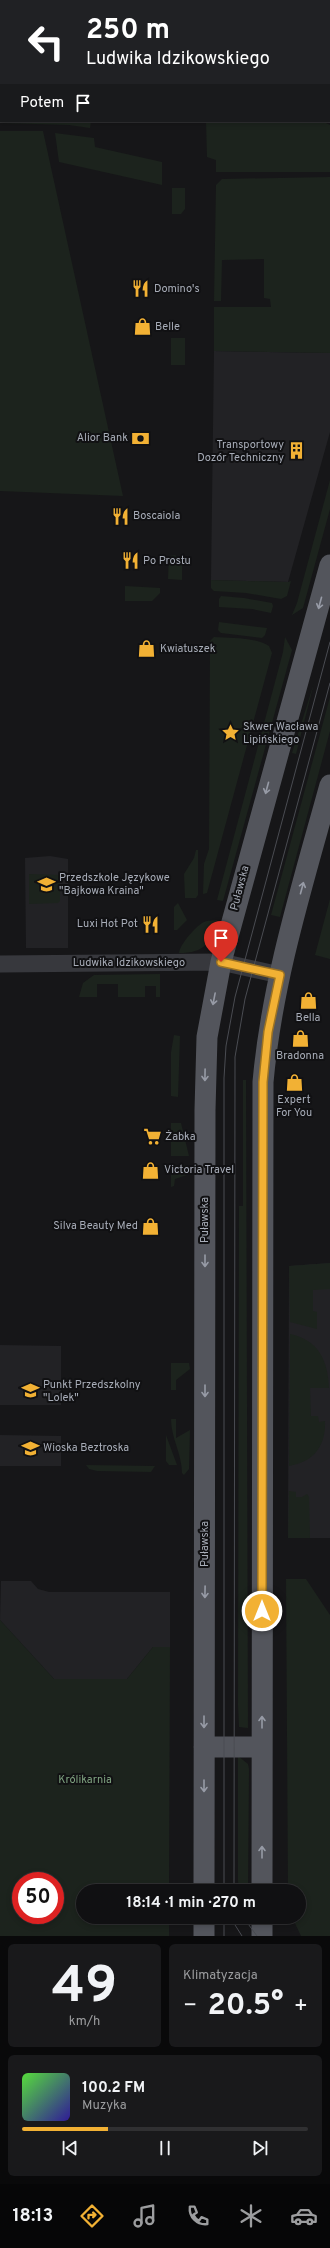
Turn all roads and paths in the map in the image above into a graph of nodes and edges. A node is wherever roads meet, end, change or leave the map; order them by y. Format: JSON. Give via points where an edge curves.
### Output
{"nodes":[{"id":1,"x":330,"y":565,"type":"edge"},
{"id":2,"x":330,"y":785,"type":"edge"},
{"id":3,"x":221,"y":962,"type":"junction"},
{"id":4,"x":0,"y":964,"type":"edge"},
{"id":5,"x":280,"y":975,"type":"junction"},
{"id":6,"x":204,"y":1747,"type":"junction"},
{"id":7,"x":262,"y":1747,"type":"junction"},
{"id":8,"x":204,"y":1884,"type":"edge"},
{"id":9,"x":262,"y":1884,"type":"edge"},
{"id":10,"x":204,"y":1924,"type":"edge"},
{"id":11,"x":262,"y":1924,"type":"edge"},
{"id":12,"x":204,"y":1936,"type":"edge"},
{"id":13,"x":262,"y":1936,"type":"edge"}],
"edges":[{"from":1,"to":3,"type":"main road","name":"Puławska","one_way":true},
{"from":5,"to":2,"type":"main road","one_way":true},
{"from":3,"to":4,"type":"street","name":"Ludwika Idzikowskiego"},
{"from":3,"to":5,"type":"street","name":"Ludwika Idzikowskiego"},
{"from":3,"to":6,"type":"main road","name":"Puławska","one_way":true,"via":[[208,1030],[205,1070]]},
{"from":7,"to":5,"type":"main road","one_way":true,"via":[[263,1082],[268,1032]]},
{"from":6,"to":7,"type":"main road"},
{"from":6,"to":8,"type":"main road","name":"Puławska","one_way":true},
{"from":9,"to":7,"type":"main road","one_way":true},
{"from":10,"to":12,"type":"main road"},
{"from":11,"to":13,"type":"main road"}]}
